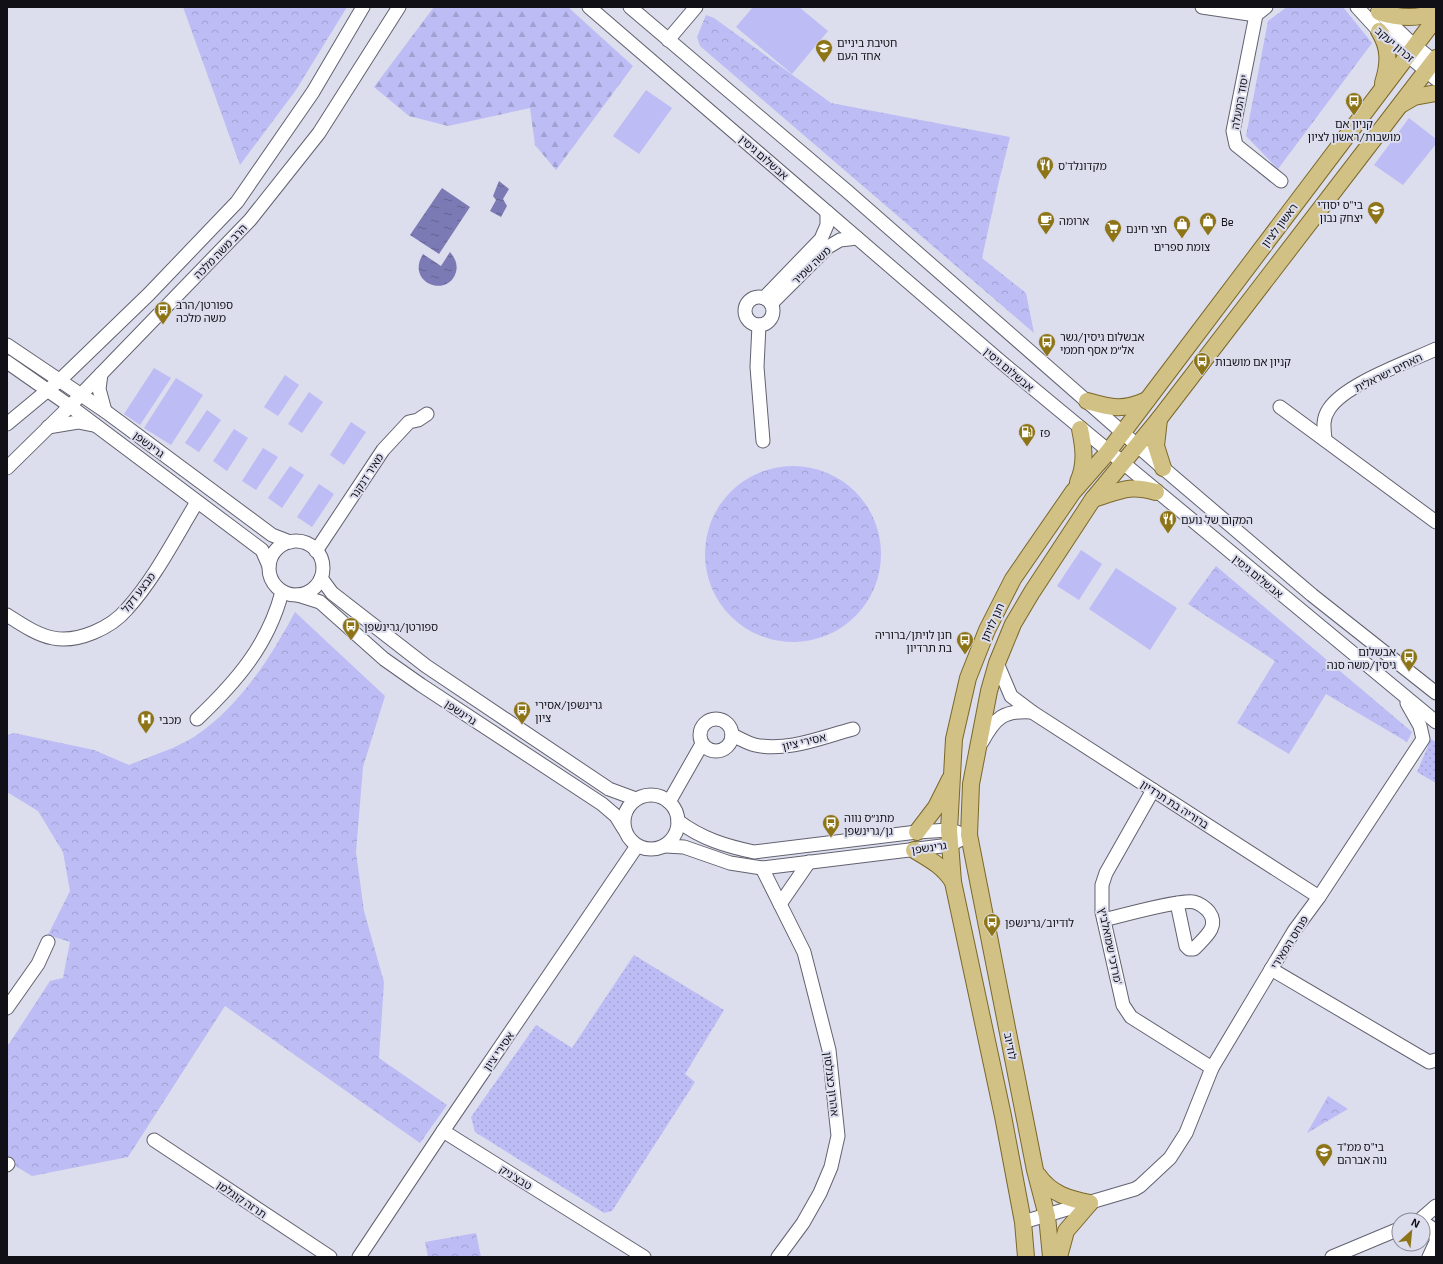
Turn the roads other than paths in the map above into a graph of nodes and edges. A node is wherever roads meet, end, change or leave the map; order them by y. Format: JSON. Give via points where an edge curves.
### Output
{"nodes":[{"id":1,"x":363,"y":7,"type":"edge"},
{"id":2,"x":399,"y":7,"type":"edge"},
{"id":3,"x":589,"y":7,"type":"edge"},
{"id":4,"x":630,"y":7,"type":"edge"},
{"id":5,"x":696,"y":7,"type":"edge"},
{"id":6,"x":1202,"y":7,"type":"edge"},
{"id":7,"x":1266,"y":7,"type":"edge"},
{"id":8,"x":1356,"y":7,"type":"edge"},
{"id":9,"x":1377,"y":10,"type":"edge"},
{"id":10,"x":1436,"y":11,"type":"edge"},
{"id":11,"x":1256,"y":15,"type":"junction"},
{"id":12,"x":1436,"y":18,"type":"edge"},
{"id":13,"x":1379,"y":31,"type":"junction"},
{"id":14,"x":668,"y":40,"type":"junction"},
{"id":15,"x":1411,"y":51,"type":"junction"},
{"id":16,"x":1434,"y":66,"type":"edge"},
{"id":17,"x":1381,"y":90,"type":"junction"},
{"id":18,"x":1436,"y":93,"type":"edge"},
{"id":19,"x":1399,"y":106,"type":"junction"},
{"id":20,"x":1281,"y":182,"type":"dead end"},
{"id":21,"x":827,"y":212,"type":"junction"},
{"id":22,"x":857,"y":238,"type":"junction"},
{"id":23,"x":767,"y":301,"type":"junction"},
{"id":24,"x":759,"y":325,"type":"junction"},
{"id":25,"x":7,"y":345,"type":"edge"},
{"id":26,"x":1436,"y":349,"type":"edge"},
{"id":27,"x":79,"y":361,"type":"junction"},
{"id":28,"x":7,"y":362,"type":"edge"},
{"id":29,"x":36,"y":364,"type":"junction"},
{"id":30,"x":101,"y":374,"type":"junction"},
{"id":31,"x":31,"y":378,"type":"junction"},
{"id":32,"x":60,"y":380,"type":"junction"},
{"id":33,"x":48,"y":390,"type":"junction"},
{"id":34,"x":81,"y":394,"type":"junction"},
{"id":35,"x":1148,"y":399,"type":"junction"},
{"id":36,"x":1087,"y":401,"type":"junction"},
{"id":37,"x":70,"y":406,"type":"junction"},
{"id":38,"x":1280,"y":406,"type":"dead end"},
{"id":39,"x":27,"y":407,"type":"junction"},
{"id":40,"x":104,"y":411,"type":"junction"},
{"id":41,"x":427,"y":414,"type":"dead end"},
{"id":42,"x":1160,"y":419,"type":"junction"},
{"id":43,"x":7,"y":424,"type":"edge"},
{"id":44,"x":95,"y":425,"type":"junction"},
{"id":45,"x":48,"y":428,"type":"junction"},
{"id":46,"x":1080,"y":429,"type":"junction"},
{"id":47,"x":1122,"y":432,"type":"junction"},
{"id":48,"x":1325,"y":440,"type":"junction"},
{"id":49,"x":763,"y":441,"type":"dead end"},
{"id":50,"x":1137,"y":446,"type":"junction"},
{"id":51,"x":1108,"y":452,"type":"junction"},
{"id":52,"x":1122,"y":464,"type":"junction"},
{"id":53,"x":7,"y":468,"type":"edge"},
{"id":54,"x":1163,"y":468,"type":"junction"},
{"id":55,"x":1073,"y":492,"type":"junction"},
{"id":56,"x":1156,"y":492,"type":"junction"},
{"id":57,"x":1094,"y":499,"type":"junction"},
{"id":58,"x":197,"y":502,"type":"junction"},
{"id":59,"x":1436,"y":522,"type":"edge"},
{"id":60,"x":290,"y":542,"type":"junction"},
{"id":61,"x":316,"y":551,"type":"junction"},
{"id":62,"x":269,"y":566,"type":"junction"},
{"id":63,"x":321,"y":578,"type":"junction"},
{"id":64,"x":282,"y":592,"type":"junction"},
{"id":65,"x":298,"y":595,"type":"junction"},
{"id":66,"x":7,"y":615,"type":"edge"},
{"id":67,"x":997,"y":662,"type":"junction"},
{"id":68,"x":1401,"y":693,"type":"junction"},
{"id":69,"x":1436,"y":693,"type":"edge"},
{"id":70,"x":1032,"y":712,"type":"junction"},
{"id":71,"x":198,"y":718,"type":"dead end"},
{"id":72,"x":1436,"y":722,"type":"edge"},
{"id":73,"x":853,"y":729,"type":"dead end"},
{"id":74,"x":732,"y":735,"type":"junction"},
{"id":75,"x":702,"y":744,"type":"junction"},
{"id":76,"x":976,"y":756,"type":"junction"},
{"id":77,"x":953,"y":773,"type":"junction"},
{"id":78,"x":1153,"y":790,"type":"junction"},
{"id":79,"x":636,"y":799,"type":"junction"},
{"id":80,"x":669,"y":802,"type":"junction"},
{"id":81,"x":678,"y":821,"type":"junction"},
{"id":82,"x":624,"y":829,"type":"junction"},
{"id":83,"x":917,"y":832,"type":"junction"},
{"id":84,"x":969,"y":835,"type":"junction"},
{"id":85,"x":949,"y":838,"type":"junction"},
{"id":86,"x":637,"y":846,"type":"junction"},
{"id":87,"x":665,"y":846,"type":"junction"},
{"id":88,"x":914,"y":850,"type":"junction"},
{"id":89,"x":809,"y":862,"type":"junction"},
{"id":90,"x":762,"y":868,"type":"junction"},
{"id":91,"x":953,"y":882,"type":"junction"},
{"id":92,"x":1319,"y":897,"type":"junction"},
{"id":93,"x":1177,"y":903,"type":"dead end"},
{"id":94,"x":780,"y":904,"type":"junction"},
{"id":95,"x":1104,"y":920,"type":"junction"},
{"id":96,"x":48,"y":942,"type":"dead end"},
{"id":97,"x":1271,"y":969,"type":"junction"},
{"id":98,"x":7,"y":1008,"type":"edge"},
{"id":99,"x":1436,"y":1060,"type":"edge"},
{"id":100,"x":1212,"y":1068,"type":"junction"},
{"id":101,"x":443,"y":1131,"type":"junction"},
{"id":102,"x":154,"y":1140,"type":"dead end"},
{"id":103,"x":1035,"y":1170,"type":"junction"},
{"id":104,"x":1090,"y":1203,"type":"junction"},
{"id":105,"x":1047,"y":1216,"type":"junction"},
{"id":106,"x":1023,"y":1222,"type":"junction"},
{"id":107,"x":1431,"y":1228,"type":"edge"},
{"id":108,"x":1391,"y":1232,"type":"edge"},
{"id":109,"x":1436,"y":1238,"type":"edge"},
{"id":110,"x":1436,"y":1242,"type":"edge"},
{"id":111,"x":330,"y":1257,"type":"edge"},
{"id":112,"x":359,"y":1257,"type":"edge"},
{"id":113,"x":644,"y":1257,"type":"edge"},
{"id":114,"x":778,"y":1257,"type":"edge"},
{"id":115,"x":1026,"y":1257,"type":"edge"},
{"id":116,"x":1051,"y":1257,"type":"edge"},
{"id":117,"x":1058,"y":1257,"type":"edge"},
{"id":118,"x":1332,"y":1257,"type":"edge"},
{"id":119,"x":1429,"y":1257,"type":"edge"}],
"edges":[{"from":1,"to":27,"type":"street","name":"הרב משה מלכה","via":[[313,92],[237,202],[149,294]]},
{"from":2,"to":30,"type":"street","name":"הרב משה מלכה","via":[[319,133],[250,220]]},
{"from":3,"to":21,"type":"street","name":"אבשלום גיסין"},
{"from":4,"to":14,"type":"street","name":"אבשלום גיסין"},
{"from":5,"to":14,"type":"street"},
{"from":6,"to":11,"type":"street"},
{"from":7,"to":11,"type":"street"},
{"from":8,"to":13,"type":"street","name":"זכרון יעקב"},
{"from":9,"to":10,"type":"main road","via":[[1415,17]]},
{"from":9,"to":15,"type":"street","name":"זכרון יעקב"},
{"from":11,"to":20,"type":"street","name":"יסוד המעלה","via":[[1233,131],[1236,145]]},
{"from":12,"to":15,"type":"main road","name":"ראשון לציון"},
{"from":13,"to":15,"type":"street","name":"זכרון יעקב"},
{"from":13,"to":17,"type":"main road","via":[[1385,40],[1388,56],[1387,73]]},
{"from":14,"to":36,"type":"street","name":"אבשלום גיסין","via":[[848,192]]},
{"from":15,"to":16,"type":"street","name":"זכרון יעקב"},
{"from":15,"to":17,"type":"main road","name":"ראשון לציון"},
{"from":16,"to":19,"type":"main road","name":"ראשון לציון"},
{"from":17,"to":35,"type":"main road","name":"ראשון לציון"},
{"from":18,"to":19,"type":"main road","via":[[1414,98]]},
{"from":19,"to":42,"type":"main road","name":"ראשון לציון"},
{"from":21,"to":22,"type":"street","name":"אבשלום גיסין"},
{"from":21,"to":23,"type":"street","name":"משה שמיר","via":[[827,225],[821,239]]},
{"from":22,"to":23,"type":"street","name":"משה שמיר","via":[[840,240],[828,247]]},
{"from":22,"to":46,"type":"street","name":"אבשלום גיסין"},
{"from":23,"to":24,"type":"street","via":[[773,309],[771,318]]},
{"from":23,"to":24,"type":"street","via":[[754,298],[745,309],[750,322]]},
{"from":24,"to":49,"type":"street","via":[[757,367]]},
{"from":25,"to":29,"type":"street","name":"גרינשפן"},
{"from":26,"to":48,"type":"street","name":"האחים ישראלית","via":[[1362,383],[1337,399],[1323,422]]},
{"from":27,"to":29,"type":"street","via":[[57,369]]},
{"from":27,"to":32,"type":"street","name":"הרב משה מלכה"},
{"from":28,"to":31,"type":"street"},
{"from":29,"to":32,"type":"street","name":"גרינשפן"},
{"from":30,"to":34,"type":"street","name":"הרב משה מלכה"},
{"from":30,"to":40,"type":"street","via":[[98,389]]},
{"from":31,"to":33,"type":"street"},
{"from":31,"to":39,"type":"street","via":[[34,387],[32,401]]},
{"from":32,"to":33,"type":"street","name":"הרב משה מלכה"},
{"from":32,"to":34,"type":"street","name":"גרינשפן"},
{"from":33,"to":37,"type":"street","name":"גרינשפן"},
{"from":33,"to":39,"type":"street","name":"הרב משה מלכה"},
{"from":34,"to":37,"type":"street","name":"הרב משה מלכה"},
{"from":34,"to":40,"type":"street","name":"גרינשפן"},
{"from":35,"to":36,"type":"main road","via":[[1131,407],[1116,409]]},
{"from":35,"to":47,"type":"main road","name":"ראשון לציון"},
{"from":36,"to":47,"type":"street","name":"אבשלום גיסין"},
{"from":37,"to":44,"type":"street","name":"גרינשפן"},
{"from":37,"to":45,"type":"street","name":"הרב משה מלכה"},
{"from":38,"to":48,"type":"street"},
{"from":39,"to":43,"type":"street","name":"הרב משה מלכה"},
{"from":40,"to":60,"type":"street","name":"גרינשפן","via":[[272,535]]},
{"from":41,"to":61,"type":"street","name":"מאיר דנקנר","via":[[409,422],[383,450]]},
{"from":42,"to":50,"type":"main road","name":"ראשון לציון"},
{"from":42,"to":54,"type":"main road","via":[[1156,446]]},
{"from":44,"to":45,"type":"street","via":[[81,421]]},
{"from":44,"to":58,"type":"street","name":"גרינשפן"},
{"from":45,"to":53,"type":"street","name":"הרב משה מלכה"},
{"from":46,"to":51,"type":"street","name":"אבשלום גיסין"},
{"from":46,"to":55,"type":"main road","via":[[1084,454],[1083,470]]},
{"from":47,"to":50,"type":"street","name":"אבשלום גיסין"},
{"from":47,"to":51,"type":"main road","name":"חנן לויתן"},
{"from":48,"to":59,"type":"street"},
{"from":50,"to":52,"type":"main road","name":"ראשון לציון"},
{"from":50,"to":54,"type":"street","name":"אבשלום גיסין"},
{"from":51,"to":52,"type":"street","name":"אבשלום גיסין"},
{"from":51,"to":55,"type":"main road","name":"חנן לויתן"},
{"from":52,"to":56,"type":"street","name":"אבשלום גיסין"},
{"from":52,"to":57,"type":"main road","name":"חנן לויתן"},
{"from":54,"to":69,"type":"street","name":"אבשלום גיסין","via":[[1312,595]]},
{"from":55,"to":77,"type":"main road","name":"חנן לויתן","via":[[1013,579],[987,630],[967,686],[954,739]]},
{"from":56,"to":57,"type":"main road","via":[[1139,487],[1127,488]]},
{"from":56,"to":68,"type":"street","name":"אבשלום גיסין"},
{"from":57,"to":67,"type":"main road","name":"חנן לויתן","via":[[1032,592],[1013,624]]},
{"from":58,"to":62,"type":"street","name":"גרינשפן","via":[[262,550]]},
{"from":58,"to":66,"type":"street","name":"מבצע דקל","via":[[126,611],[101,629],[83,637],[52,638],[23,626]]},
{"from":60,"to":61,"type":"street","via":[[304,543]]},
{"from":60,"to":62,"type":"street","via":[[279,547],[272,556]]},
{"from":61,"to":63,"type":"street","via":[[321,558]]},
{"from":62,"to":64,"type":"street","via":[[270,576]]},
{"from":63,"to":65,"type":"street","via":[[312,590]]},
{"from":63,"to":79,"type":"street","name":"גרינשפן","via":[[332,593],[426,666],[609,789]]},
{"from":64,"to":65,"type":"street"},
{"from":64,"to":71,"type":"street","via":[[276,615],[247,666],[228,690]]},
{"from":65,"to":82,"type":"street","name":"גרינשפן","via":[[320,602],[384,659],[602,804],[616,816]]},
{"from":67,"to":70,"type":"street","name":"ברוריה בת תרדיון","via":[[1011,696]]},
{"from":67,"to":76,"type":"main road","name":"חנן לויתן"},
{"from":68,"to":72,"type":"street","name":"אבשלום גיסין"},
{"from":68,"to":92,"type":"street","name":"פנחס המאירי","via":[[1420,726],[1423,739]]},
{"from":70,"to":76,"type":"street","via":[[1016,710],[1001,716],[991,726]]},
{"from":70,"to":78,"type":"street","name":"ברוריה בת תרדיון"},
{"from":73,"to":74,"type":"street","name":"אסירי ציון","via":[[776,748],[754,745]]},
{"from":74,"to":75,"type":"street","via":[[728,746],[718,751],[711,751]]},
{"from":74,"to":75,"type":"street","name":"אסירי ציון","via":[[727,724],[717,719],[712,720],[700,730]]},
{"from":75,"to":80,"type":"street","name":"אסירי ציון"},
{"from":76,"to":84,"type":"main road","name":"חנן לויתן","via":[[971,784]]},
{"from":77,"to":83,"type":"main road","via":[[936,807]]},
{"from":77,"to":85,"type":"main road","name":"חנן לויתן"},
{"from":78,"to":92,"type":"street","name":"ברוריה בת תרדיון"},
{"from":78,"to":95,"type":"street","name":"מרדכי שמואלביץ'","via":[[1106,873],[1101,897]]},
{"from":79,"to":80,"type":"street","via":[[651,795],[661,796]]},
{"from":79,"to":82,"type":"street","via":[[626,811]]},
{"from":80,"to":81,"type":"street","via":[[676,812]]},
{"from":81,"to":83,"type":"street","name":"גרינשפן","via":[[704,838],[728,847],[754,852]]},
{"from":81,"to":87,"type":"street","via":[[677,831]]},
{"from":82,"to":86,"type":"street","via":[[628,838]]},
{"from":83,"to":85,"type":"street","name":"גרינשפן"},
{"from":84,"to":85,"type":"street","name":"גרינשפן"},
{"from":84,"to":103,"type":"main road","name":"לודיוב"},
{"from":85,"to":88,"type":"street","name":"גרינשפן"},
{"from":85,"to":91,"type":"main road","name":"לודיוב"},
{"from":86,"to":87,"type":"street","via":[[646,849]]},
{"from":86,"to":101,"type":"street","name":"אסירי ציון"},
{"from":87,"to":90,"type":"street","name":"גרינשפן","via":[[684,847],[730,863]]},
{"from":88,"to":89,"type":"street","name":"גרינשפן"},
{"from":88,"to":91,"type":"main road","via":[[934,862]]},
{"from":89,"to":90,"type":"street","name":"גרינשפן"},
{"from":89,"to":94,"type":"street"},
{"from":90,"to":94,"type":"street","name":"אהרון כצנלסון"},
{"from":91,"to":106,"type":"main road","name":"לודיוב"},
{"from":92,"to":97,"type":"street","name":"פנחס המאירי"},
{"from":93,"to":95,"type":"street"},
{"from":94,"to":114,"type":"street","name":"אהרון כצנלסון","via":[[804,952],[829,1050],[838,1136],[831,1167],[820,1193]]},
{"from":95,"to":100,"type":"street","name":"מרדכי שמואלביץ'","via":[[1123,1005],[1131,1017]]},
{"from":96,"to":98,"type":"street","via":[[38,964]]},
{"from":97,"to":99,"type":"street","via":[[1429,1062]]},
{"from":97,"to":100,"type":"street","name":"פנחס המאירי"},
{"from":100,"to":104,"type":"street","name":"פנחס המאירי","via":[[1186,1133],[1170,1158],[1135,1189]]},
{"from":101,"to":112,"type":"street","name":"אסירי ציון"},
{"from":101,"to":113,"type":"street","name":"טבצ'ניק"},
{"from":102,"to":111,"type":"street","name":"תרזה קוגלמן"},
{"from":103,"to":104,"type":"main road","via":[[1046,1185],[1060,1195]]},
{"from":103,"to":105,"type":"main road","name":"לודיוב"},
{"from":104,"to":105,"type":"street"},
{"from":104,"to":117,"type":"main road","via":[[1066,1231]]},
{"from":105,"to":106,"type":"street"},
{"from":105,"to":116,"type":"main road","name":"לודיוב"},
{"from":106,"to":115,"type":"main road","name":"לודיוב"},
{"from":107,"to":109,"type":"street"},
{"from":108,"to":118,"type":"street"},
{"from":110,"to":119,"type":"street"}]}
